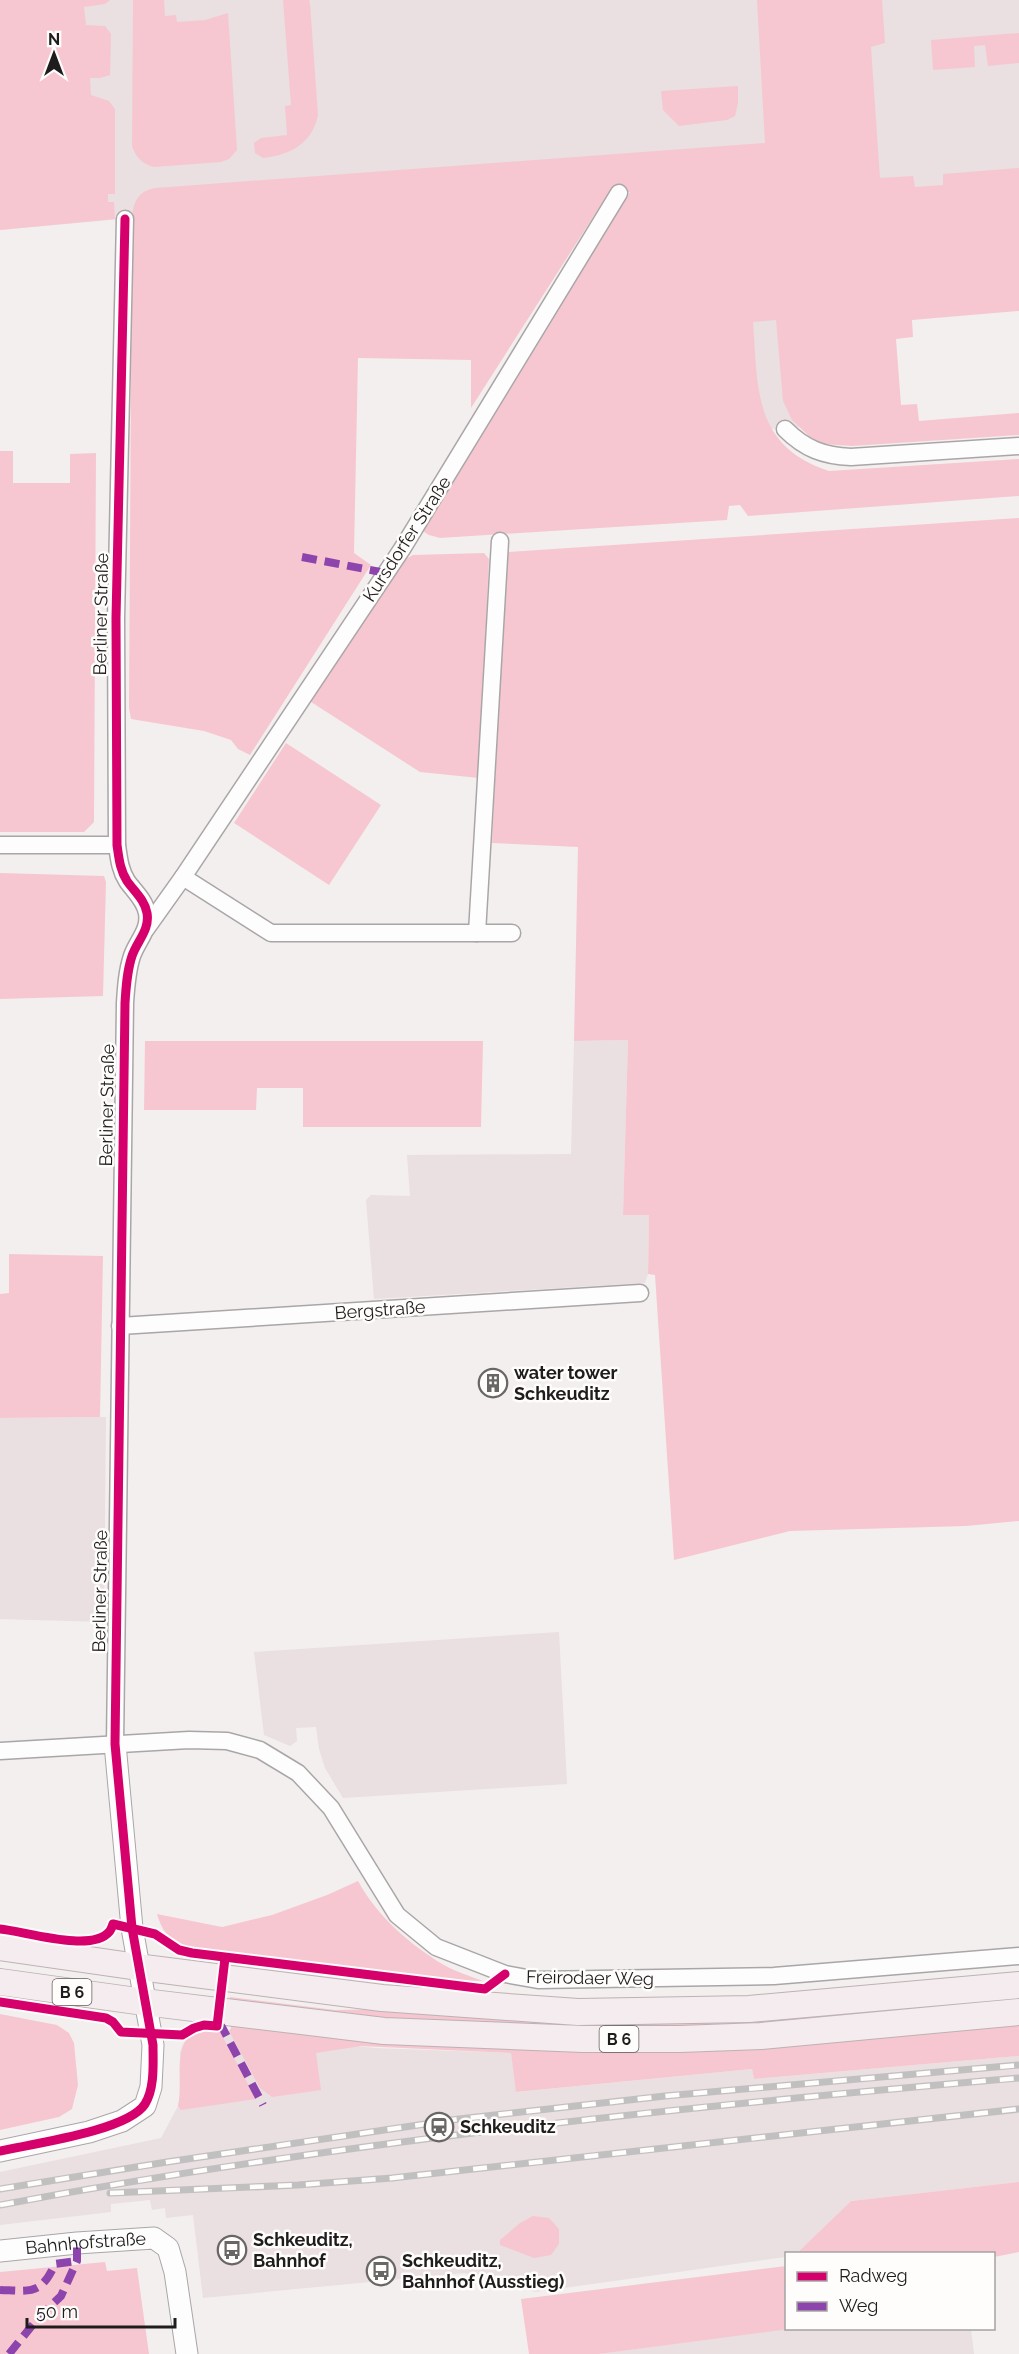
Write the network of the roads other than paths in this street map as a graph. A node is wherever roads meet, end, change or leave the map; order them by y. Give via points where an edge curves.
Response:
1 (619, 193) dead end
2 (125, 219) dead end
3 (785, 429) dead end
4 (1019, 446) edge
5 (500, 541) dead end
6 (0, 845) edge
7 (117, 845) junction
8 (183, 877) junction
9 (146, 930) junction
10 (477, 933) junction
11 (512, 933) dead end
12 (640, 1293) dead end
13 (120, 1326) junction
14 (115, 1744) junction
15 (0, 1751) edge
16 (0, 1947) edge
17 (1019, 1956) edge
18 (138, 1967) junction
19 (0, 1982) edge
20 (1019, 1985) edge
21 (144, 2002) junction
22 (1019, 2012) edge
23 (0, 2151) edge
24 (0, 2251) edge
25 (187, 2354) edge

1 - 8 street, Kursdorfer Straße via 402,549
2 - 7 street, Berliner Straße via 116,618
3 - 4 street via 797,441 829,456
5 - 10 street
6 - 7 street
7 - 9 street, Berliner Straße via 119,866 148,913
8 - 9 street, Kursdorfer Straße
8 - 10 street via 271,933
9 - 13 street, Berliner Straße via 132,954 125,1003
10 - 11 street
12 - 13 street, Bergstraße
13 - 14 street, Berliner Straße
14 - 15 street, Freirodaer Weg
14 - 17 street, Freirodaer Weg via 227,1741 260,1750 298,1773 331,1808 397,1915 436,1947 505,1974 538,1980 774,1977
14 - 18 street, Berliner Straße
16 - 18 main road, B 6
18 - 20 main road, B 6 via 382,1998 578,2012 749,2009
18 - 21 street, Berliner Straße
19 - 21 main road, B 6
21 - 22 main road, B 6 via 384,2031 583,2039 760,2036
21 - 23 street via 153,2045 151,2087 145,2106 122,2121 88,2132
24 - 25 street, Bahnhofstraße via 154,2238 168,2248 175,2272

